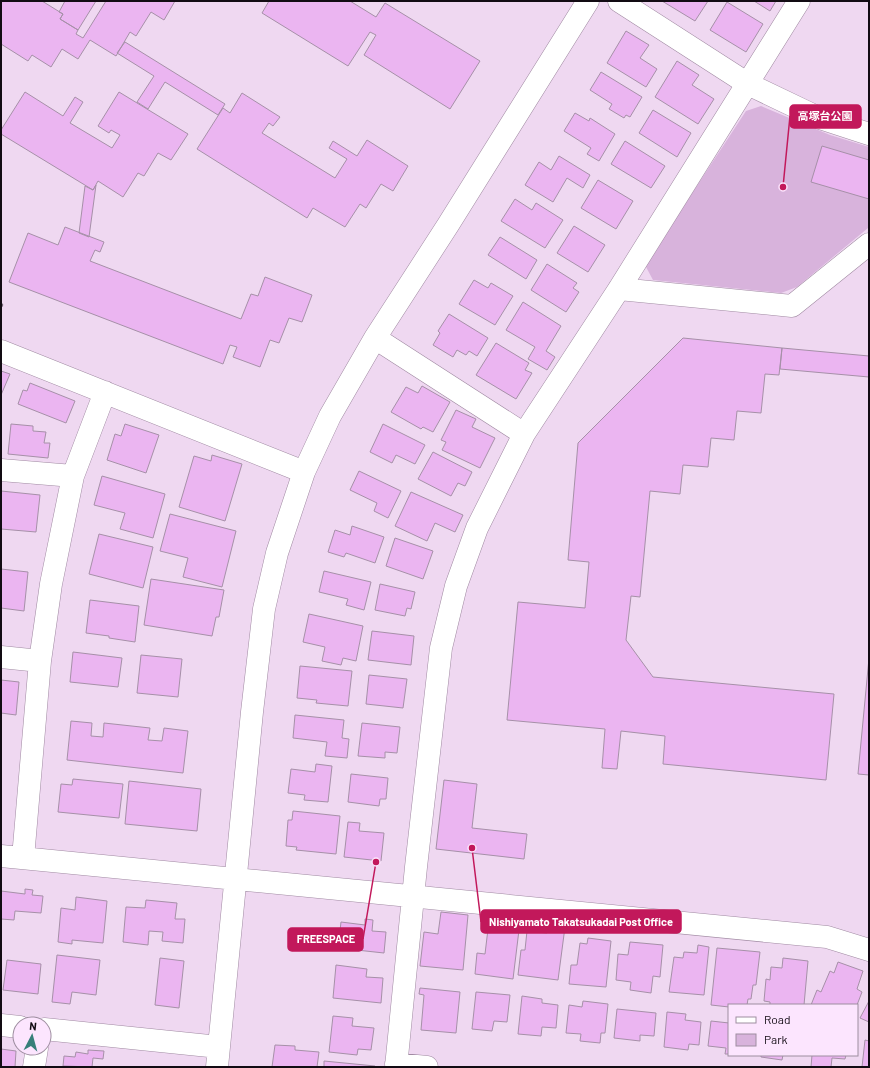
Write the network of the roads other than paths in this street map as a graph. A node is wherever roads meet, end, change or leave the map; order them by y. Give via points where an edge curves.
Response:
1 (588, 1) edge
2 (619, 1) edge
3 (799, 1) edge
4 (748, 84) junction
5 (869, 134) edge
6 (869, 244) edge
7 (618, 289) junction
8 (375, 338) junction
9 (1, 351) edge
10 (105, 392) junction
11 (524, 434) junction
12 (1, 470) edge
13 (304, 472) junction
14 (73, 476) junction
15 (1, 657) edge
16 (40, 661) junction
17 (1, 856) edge
18 (23, 858) junction
19 (235, 879) junction
20 (413, 897) junction
21 (869, 950) edge
22 (1, 1025) edge
23 (12, 1026) edge
24 (52, 1030) edge
25 (35, 1056) edge
26 (218, 1057) edge
27 (396, 1066) edge
28 (34, 1067) edge
29 (427, 1067) edge

1 - 8 street
2 - 4 street
3 - 4 street
4 - 5 street via 817,117
4 - 7 street
6 - 7 street via 792,306
7 - 11 street
8 - 11 street
8 - 13 street via 330,416
9 - 10 street
10 - 13 street
10 - 14 street
11 - 20 street via 477,528 456,586 444,634
12 - 14 street
13 - 19 street via 277,553 264,609
14 - 16 street via 51,584
15 - 16 street
16 - 18 street
17 - 18 street
18 - 19 street
19 - 20 street
19 - 26 street
20 - 21 street via 827,938
20 - 27 street
22 - 23 street
24 - 26 street
25 - 28 street
27 - 29 street

